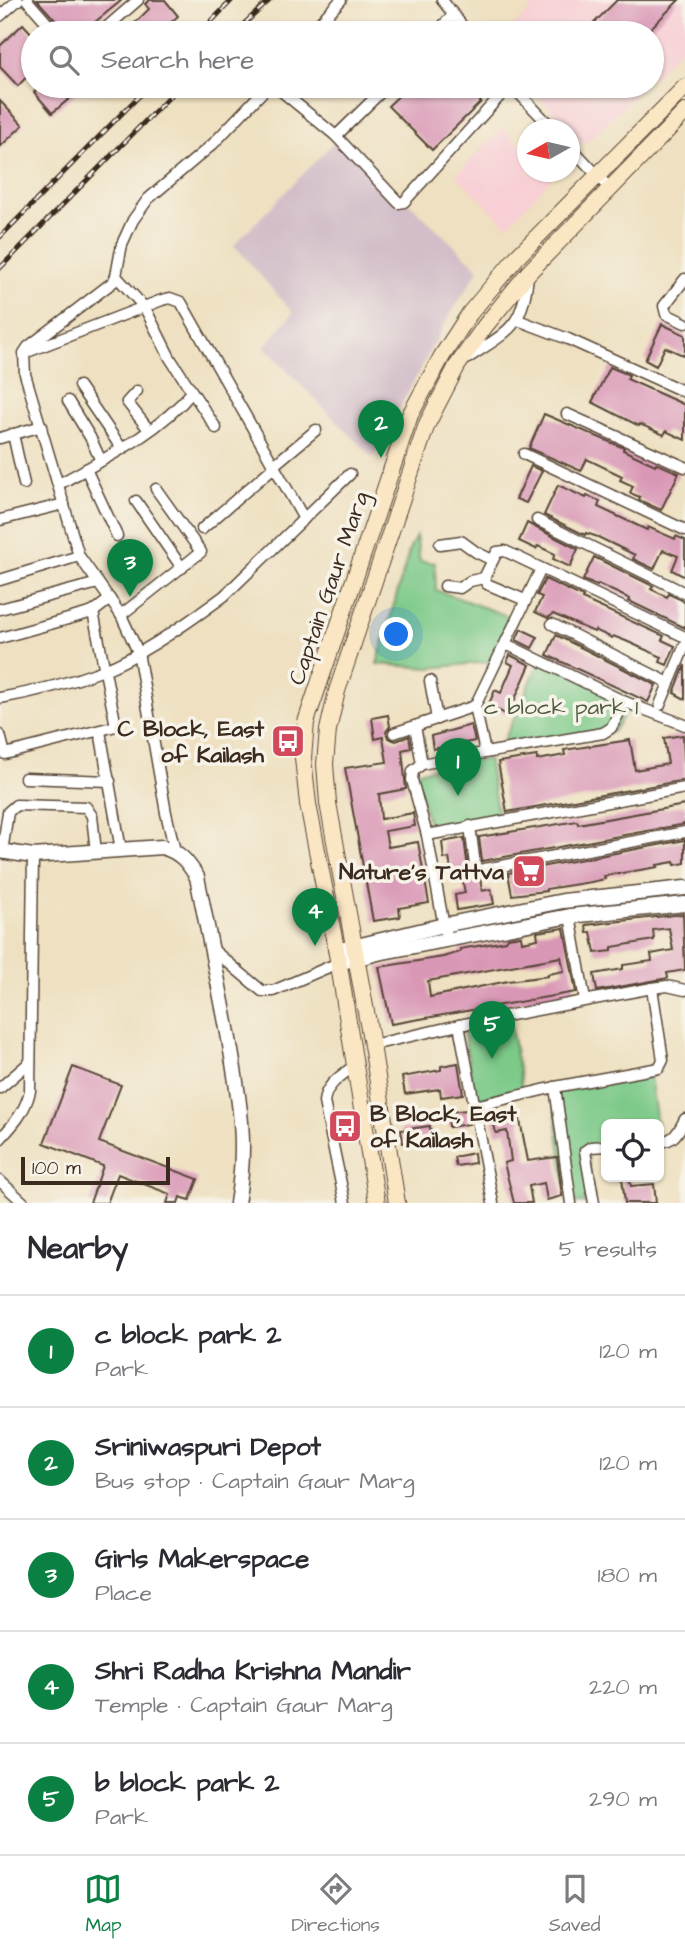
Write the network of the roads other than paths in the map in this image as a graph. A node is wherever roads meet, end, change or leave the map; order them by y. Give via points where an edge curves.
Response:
1 (18, 0) edge
2 (27, 0) edge
3 (138, 0) edge
4 (341, 0) edge
5 (442, 0) edge
6 (453, 15) junction
7 (0, 16) edge
8 (45, 21) edge
9 (114, 21) edge
10 (321, 21) edge
11 (447, 21) edge
12 (458, 21) edge
13 (685, 87) edge
14 (257, 98) edge
15 (290, 98) edge
16 (375, 98) edge
17 (499, 98) edge
18 (522, 98) edge
19 (685, 112) edge
20 (543, 119) edge
21 (336, 136) junction
22 (580, 157) edge
23 (598, 175) junction
24 (610, 189) junction
25 (529, 272) junction
26 (116, 276) junction
27 (685, 279) edge
28 (145, 308) junction
29 (518, 320) junction
30 (685, 323) edge
31 (24, 353) junction
32 (457, 366) junction
33 (79, 386) dead end
34 (137, 391) dead end
35 (192, 392) junction
36 (685, 392) edge
37 (68, 401) dead end
38 (567, 414) dead end
39 (42, 426) junction
40 (216, 428) dead end
41 (316, 429) dead end
42 (149, 430) junction
43 (13, 434) junction
44 (0, 439) edge
45 (122, 449) junction
46 (524, 454) dead end
47 (102, 461) junction
48 (274, 466) junction
49 (685, 467) edge
50 (86, 469) junction
51 (350, 474) dead end
52 (24, 484) dead end
53 (60, 484) junction
54 (156, 489) dead end
55 (136, 501) dead end
56 (64, 504) junction
57 (304, 519) junction
58 (0, 520) edge
59 (537, 520) dead end
60 (202, 529) dead end
61 (685, 530) edge
62 (117, 536) dead end
63 (440, 544) dead end
64 (79, 555) junction
65 (492, 560) junction
66 (182, 568) junction
67 (541, 569) junction
68 (484, 578) junction
69 (0, 579) edge
70 (98, 583) junction
71 (445, 586) dead end
72 (685, 593) edge
73 (110, 599) junction
74 (525, 600) junction
75 (0, 609) edge
76 (93, 612) junction
77 (121, 615) junction
78 (552, 624) dead end
79 (0, 638) edge
80 (685, 638) edge
81 (506, 644) junction
82 (685, 645) edge
83 (138, 652) junction
84 (105, 669) junction
85 (430, 681) dead end
86 (669, 683) junction
87 (0, 698) edge
88 (625, 702) junction
89 (660, 705) dead end
90 (475, 706) junction
91 (437, 719) junction
92 (685, 725) edge
93 (415, 726) junction
94 (100, 731) junction
95 (394, 733) dead end
96 (0, 735) edge
97 (485, 752) junction
98 (422, 764) junction
99 (25, 778) dead end
100 (110, 781) junction
101 (685, 788) edge
102 (470, 826) junction
103 (685, 832) edge
104 (427, 835) junction
105 (121, 850) junction
106 (175, 850) junction
107 (1, 852) edge
108 (96, 852) junction
109 (33, 856) junction
110 (685, 888) edge
111 (685, 904) edge
112 (570, 916) junction
113 (444, 925) junction
114 (446, 941) junction
115 (211, 948) junction
116 (356, 952) junction
117 (337, 957) junction
118 (652, 988) junction
119 (685, 990) edge
120 (585, 1000) junction
121 (459, 1025) junction
122 (372, 1045) junction
123 (30, 1062) junction
124 (354, 1066) junction
125 (555, 1087) junction
126 (0, 1088) edge
127 (475, 1106) junction
128 (685, 1119) edge
129 (0, 1139) edge
130 (664, 1141) edge
131 (601, 1146) edge
132 (0, 1181) edge
133 (24, 1203) edge
134 (237, 1203) edge
135 (345, 1203) edge
136 (377, 1203) edge
137 (397, 1203) edge
138 (493, 1203) edge
139 (571, 1203) edge
140 (594, 1203) edge

1 - 7 street
2 - 8 street
3 - 9 street
4 - 10 street
5 - 6 street
6 - 11 street
6 - 12 street
13 - 23 main road, Captain Gaur Marg
14 - 26 street via 213,144 148,199 122,244
15 - 21 street
16 - 21 street
17 - 21 street via 402,203
18 - 20 street
19 - 24 main road, Captain Gaur Marg
22 - 23 street
23 - 24 street
23 - 117 main road, Captain Gaur Marg via 516,258 470,313 410,415 306,722 307,804
24 - 25 main road, Captain Gaur Marg
25 - 29 street
25 - 32 main road, Captain Gaur Marg
26 - 28 street
26 - 31 street
27 - 30 street via 663,306 666,314
28 - 31 street
28 - 35 street
28 - 48 street via 170,298 181,302
29 - 32 street
29 - 36 street
31 - 39 street via 25,374
32 - 116 main road, Captain Gaur Marg via 427,424 328,730 328,803
33 - 45 street
34 - 42 street via 127,401
35 - 40 street
35 - 42 street
37 - 47 street
38 - 49 street
39 - 43 street
39 - 53 street
41 - 48 street
42 - 45 street
43 - 44 street
43 - 52 street
45 - 47 street
46 - 61 street
47 - 50 street
48 - 57 street
48 - 60 street
50 - 53 street
50 - 62 street
51 - 57 street
53 - 56 street
54 - 66 street via 201,552
55 - 66 street
56 - 58 street
56 - 64 street
57 - 83 street via 224,596
59 - 72 street
63 - 65 street via 461,541
64 - 69 street
64 - 70 street
65 - 67 street via 497,552 505,551
65 - 68 street
66 - 77 street
67 - 74 street
67 - 80 street
68 - 71 street via 460,588
68 - 74 street via 487,584
70 - 73 street
70 - 75 street
73 - 76 street
73 - 77 street
74 - 81 street
76 - 79 street
76 - 84 street
77 - 83 street
78 - 86 street
81 - 88 street
81 - 90 street
82 - 86 street
83 - 84 street
83 - 106 street
84 - 87 street
84 - 94 street via 116,726
85 - 91 street
86 - 89 street
88 - 92 street
88 - 97 street via 611,728 603,733
90 - 91 street
90 - 97 street
91 - 93 street
93 - 95 street
93 - 98 street
94 - 96 street via 5,754
94 - 100 street
97 - 98 street
98 - 104 street via 413,771 412,780
99 - 100 street
100 - 105 street
101 - 102 street
102 - 103 street via 479,870
102 - 104 street
104 - 113 street
105 - 106 street
105 - 108 street
106 - 115 street via 197,877
107 - 108 street via 8,812 16,805 86,807 92,816
107 - 109 street
108 - 109 street
109 - 123 street
110 - 113 street via 563,901
111 - 112 street
112 - 114 street
112 - 120 street
113 - 114 street
113 - 116 street
114 - 116 street
115 - 117 street via 262,991 273,991
115 - 134 street via 244,1137
116 - 117 street
116 - 122 main road, Captain Gaur Marg
117 - 124 main road, Captain Gaur Marg
118 - 119 street
118 - 120 street
118 - 125 street via 662,1065 656,1070
120 - 121 street
121 - 122 street
121 - 127 street
122 - 137 main road, Captain Gaur Marg
123 - 126 street
123 - 129 street via 27,1107
124 - 135 street via 329,1086 324,1102
124 - 136 main road, Captain Gaur Marg
125 - 127 street
125 - 139 street
127 - 138 street
128 - 130 street via 676,1136
131 - 140 street via 585,1151
132 - 133 street

